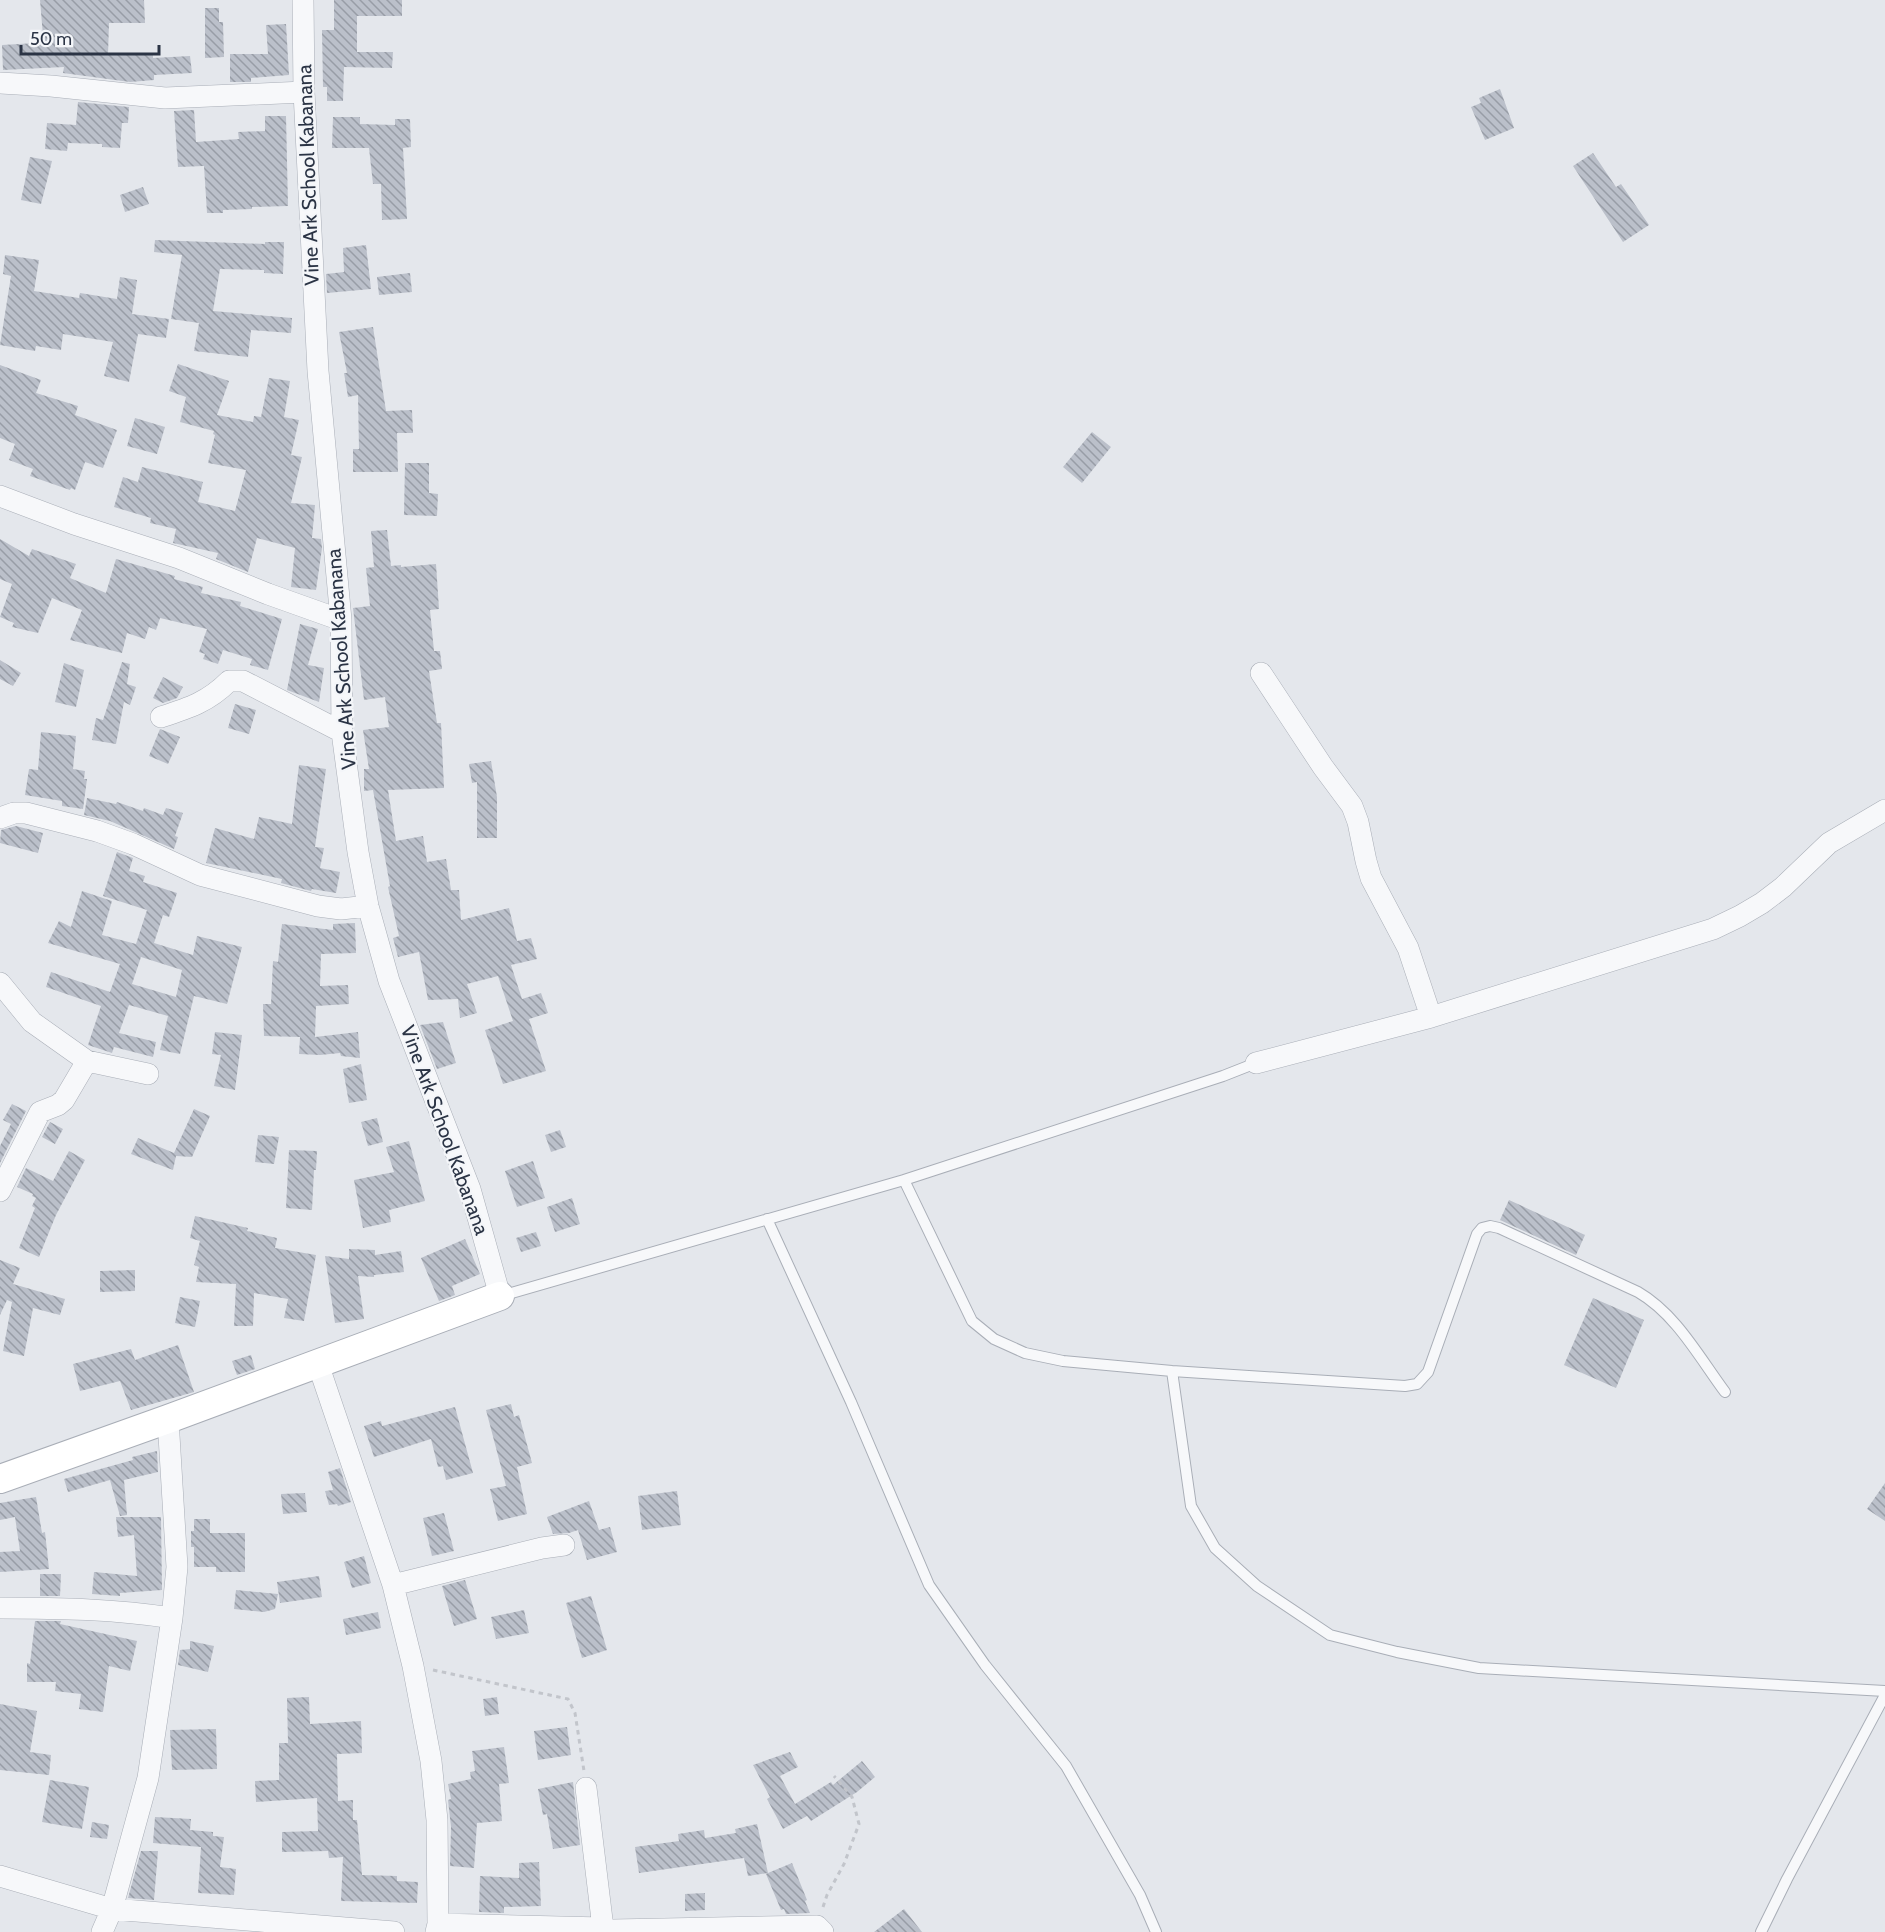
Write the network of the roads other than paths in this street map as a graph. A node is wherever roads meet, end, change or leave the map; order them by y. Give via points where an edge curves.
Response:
1 (303, 0) edge
2 (0, 83) edge
3 (304, 92) junction
4 (0, 496) edge
5 (341, 620) junction
6 (1261, 673) dead end
7 (161, 717) dead end
8 (342, 732) junction
9 (1885, 810) edge
10 (0, 818) edge
11 (368, 906) junction
12 (0, 983) edge
13 (1431, 1017) junction
14 (87, 1061) junction
15 (1256, 1063) joint
16 (148, 1074) dead end
17 (904, 1180) junction
18 (0, 1191) edge
19 (767, 1219) junction
20 (500, 1296) junction
21 (318, 1364) junction
22 (1172, 1371) junction
23 (1725, 1392) dead end
24 (168, 1419) junction
25 (0, 1479) edge
26 (564, 1545) dead end
27 (393, 1585) junction
28 (0, 1608) edge
29 (172, 1618) junction
30 (1885, 1693) edge
31 (586, 1788) road end
32 (0, 1876) edge
33 (112, 1909) junction
34 (437, 1928) edge
35 (820, 1929) edge
36 (609, 1930) edge
37 (102, 1932) edge
38 (394, 1932) edge
39 (1156, 1932) edge
40 (1761, 1932) edge

1 - 3 street, Vine Ark School Kabanana
2 - 3 street via 165,98
3 - 5 street, Vine Ark School Kabanana via 318,371
4 - 5 street
5 - 8 street, Vine Ark School Kabanana
6 - 13 street via 1352,806 1371,878 1408,948
7 - 8 street via 198,705 229,681 243,681
8 - 11 street, Vine Ark School Kabanana
9 - 13 street via 1829,843 1783,887 1740,916 1713,928
10 - 11 street via 27,813 96,831 200,875 318,906
11 - 20 street, Vine Ark School Kabanana via 389,981 471,1189
12 - 14 street via 32,1022
13 - 15 street
14 - 16 street
14 - 18 street via 64,1100 40,1112
15 - 17 lane
17 - 19 lane
17 - 22 lane via 972,1321 994,1340 1025,1353 1063,1361
19 - 20 lane
19 - 39 lane via 929,1586 985,1665 1066,1766 1140,1895
20 - 21 street
21 - 24 street
21 - 27 street
22 - 23 lane via 1417,1384 1428,1372 1477,1234 1490,1226 1655,1302 1668,1313
22 - 30 lane via 1191,1506 1215,1548 1257,1586 1330,1635 1479,1668
24 - 25 street
24 - 29 street via 177,1567
26 - 27 street
27 - 34 street via 431,1761
28 - 29 street via 90,1608
29 - 33 street via 148,1778
30 - 40 lane
31 - 36 street
32 - 33 street
33 - 37 street
33 - 38 street
34 - 36 street
35 - 36 street

